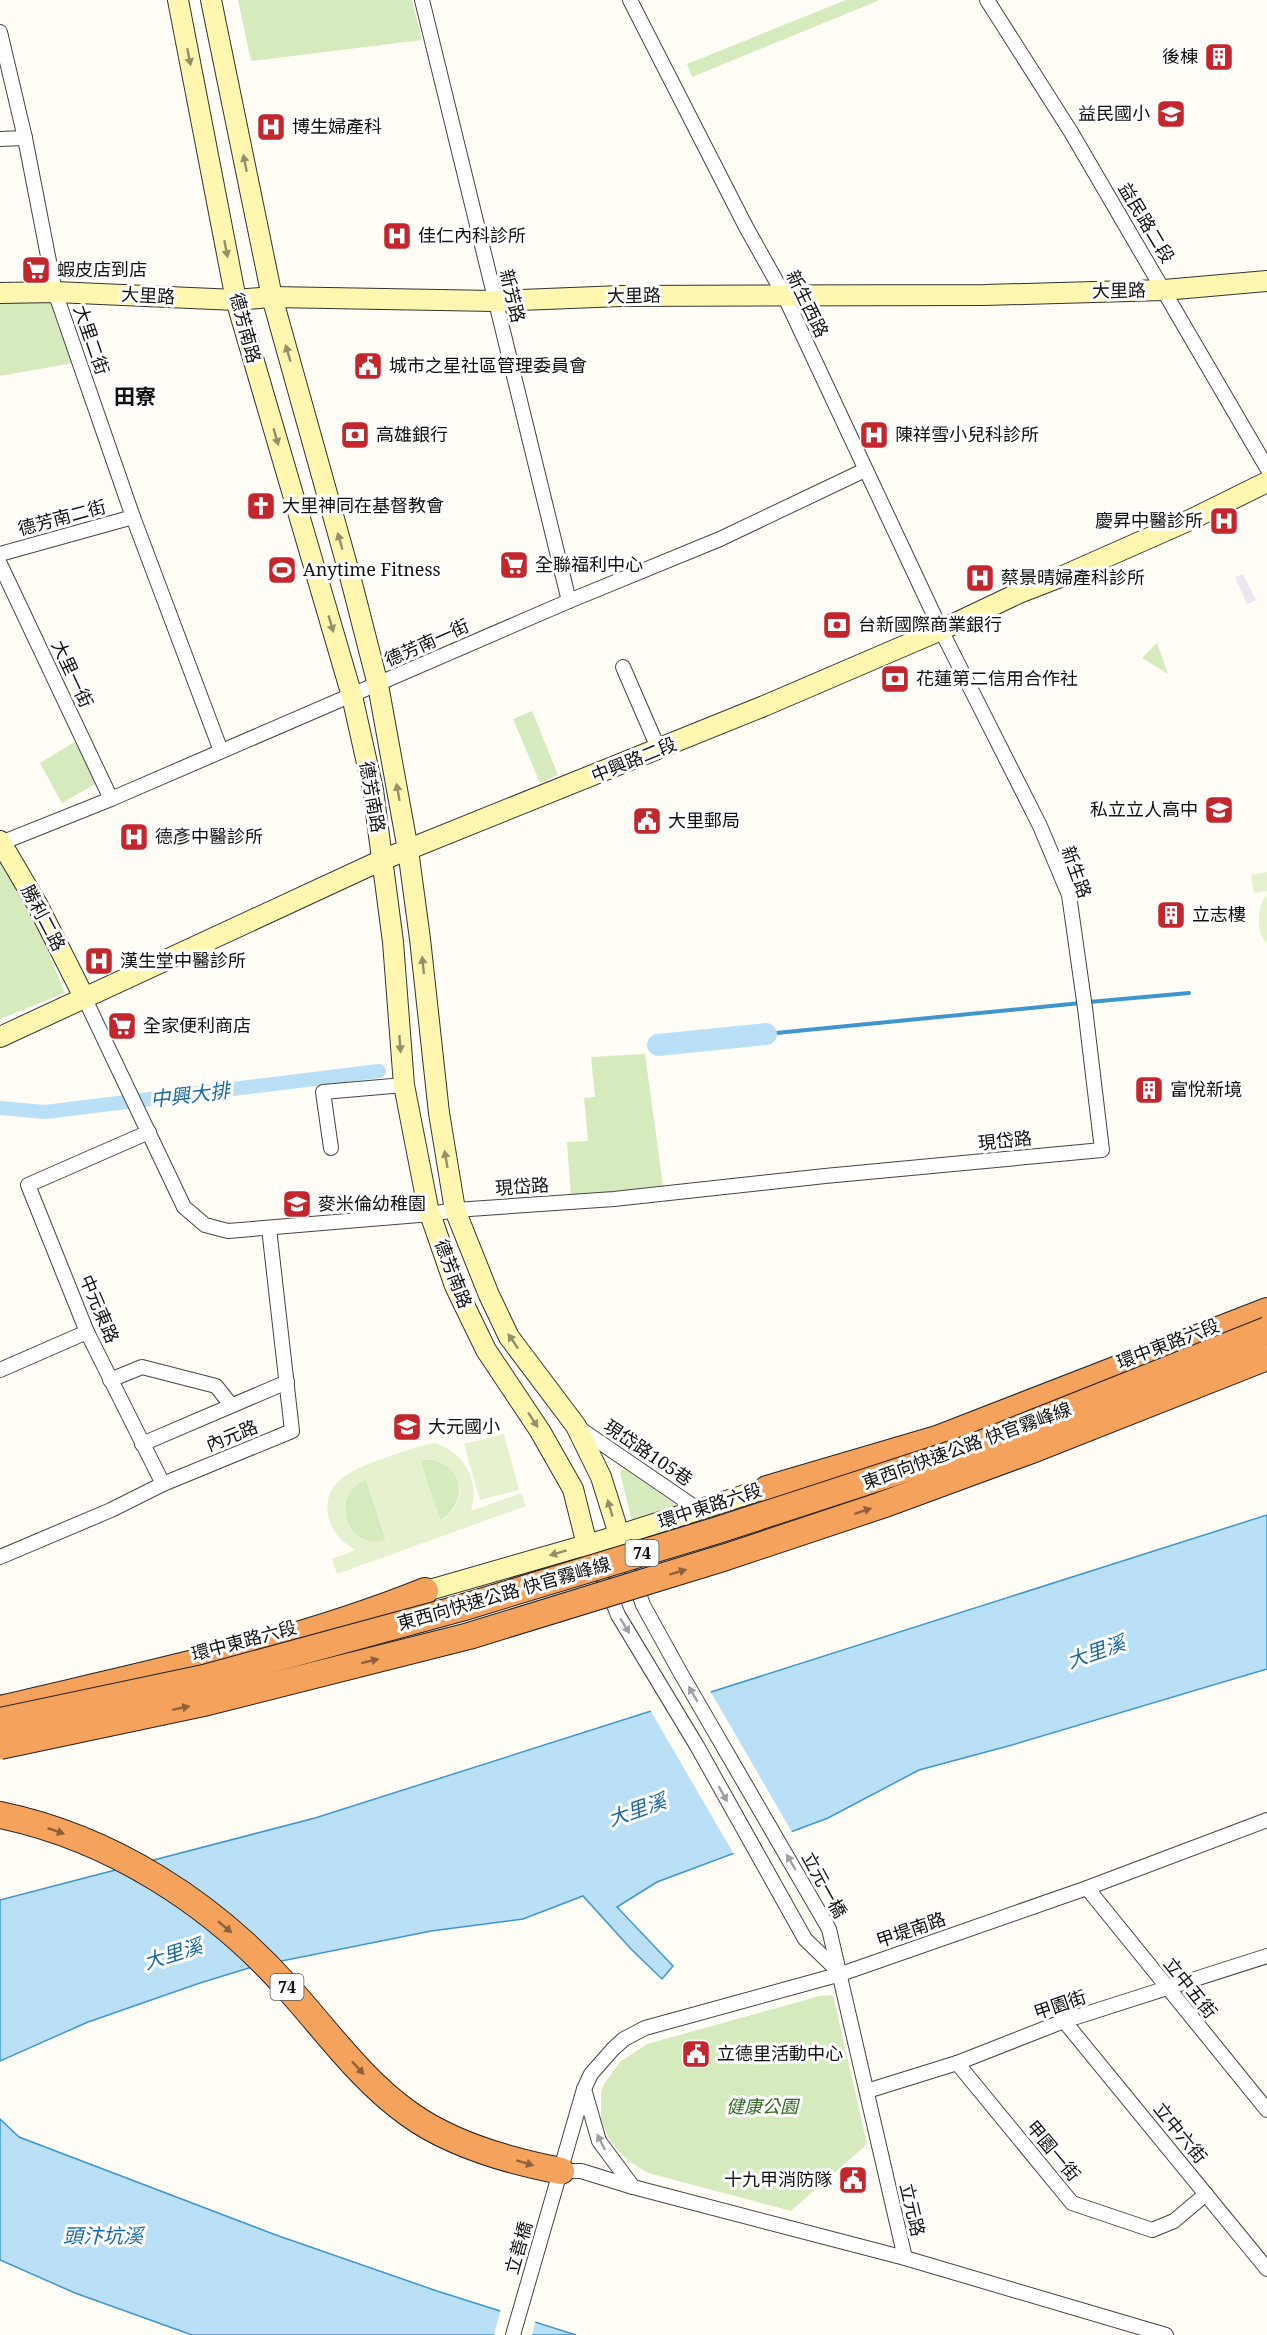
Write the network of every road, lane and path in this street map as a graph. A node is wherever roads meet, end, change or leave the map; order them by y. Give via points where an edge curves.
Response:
1 (178, 0) edge
2 (211, 0) edge
3 (422, 0) edge
4 (630, 0) edge
5 (987, 0) edge
6 (0, 32) edge
7 (25, 138) junction
8 (0, 139) edge
9 (1267, 281) edge
10 (1164, 290) junction
11 (55, 292) junction
12 (0, 293) edge
13 (784, 295) junction
14 (272, 297) junction
15 (236, 300) junction
16 (495, 301) junction
17 (1267, 468) edge
18 (865, 470) junction
19 (1267, 482) edge
20 (133, 517) junction
21 (0, 554) edge
22 (0, 564) edge
23 (569, 601) junction
24 (941, 630) junction
25 (623, 667) dead end
26 (378, 685) junction
27 (352, 696) junction
28 (659, 750) junction
29 (221, 751) junction
30 (111, 799) junction
31 (1, 842) edge
32 (408, 850) junction
33 (382, 860) junction
34 (84, 997) junction
35 (0, 1037) edge
36 (404, 1085) junction
37 (149, 1132) junction
38 (331, 1148) dead end
39 (1102, 1150) joint
40 (455, 1210) junction
41 (430, 1214) junction
42 (269, 1228) junction
43 (1267, 1305) edge
44 (1267, 1311) edge
45 (1267, 1330) edge
46 (87, 1332) junction
47 (1267, 1341) edge
48 (1267, 1357) edge
49 (0, 1370) edge
50 (110, 1380) junction
51 (287, 1382) junction
52 (231, 1405) junction
53 (576, 1426) junction
54 (142, 1444) junction
55 (163, 1484) junction
56 (767, 1489) junction
57 (699, 1509) junction
58 (618, 1535) junction
59 (587, 1545) junction
60 (1, 1554) edge
61 (628, 1563) junction
62 (601, 1572) junction
63 (425, 1592) junction
64 (0, 1697) edge
65 (0, 1709) edge
66 (0, 1721) edge
67 (0, 1730) edge
68 (0, 1746) edge
69 (0, 1815) edge
70 (1267, 1820) edge
71 (1087, 1888) junction
72 (829, 1954) junction
73 (1267, 1956) edge
74 (841, 1974) junction
75 (1167, 1989) junction
76 (1064, 2021) junction
77 (957, 2063) junction
78 (584, 2089) junction
79 (867, 2091) junction
80 (1267, 2110) edge
81 (561, 2172) junction
82 (633, 2187) junction
83 (1206, 2194) junction
84 (905, 2258) junction
85 (1267, 2269) edge
86 (513, 2335) edge
87 (1166, 2335) edge

1 -> 15 street, 德芳南路
14 -> 2 street, 德芳南路
3 - 16 street, 新芳路
4 - 13 street, 新生西路
5 - 10 street, 益民路二段
6 - 7 street, 大里二街
7 - 8 street
7 - 11 street, 大里二街
9 - 10 street, 大里路
10 - 13 street, 大里路
10 - 17 street, 益民路二段
11 - 12 street, 大里路
11 - 15 street, 大里路
11 - 20 street, 大里二街
13 - 16 street, 大里路
13 - 18 street, 新生西路
14 - 15 street, 大里路
14 - 16 street, 大里路
26 -> 14 street, 德芳南路
15 -> 27 street, 德芳南路
16 - 23 street, 新芳路
18 - 23 street, 德芳南一街 via 720,539
18 - 24 street, 新生西路
19 - 24 street, 中興路二段
20 - 21 street, 德芳南二街
20 - 29 street, 大里二街
22 - 30 street, 大里一街
23 - 26 street, 德芳南一街
24 - 28 street, 中興路二段
24 - 39 street, 新生路 via 1040,826 1069,896
25 - 28 street
26 - 27 street, 德芳南一街
32 -> 26 street, 德芳南路
27 - 29 street, 德芳南一街
27 - 33 street, 德芳南路 via 373,790
28 - 32 street, 中興路二段
29 - 30 street, 德芳南一街
30 - 31 street, 德芳南一街
31 - 34 street, 勝利二路
32 - 33 street, 中興路二段
40 -> 32 street, 德芳南路 via 439,1113
33 - 34 street, 中興路二段
33 -> 36 street, 德芳南路
34 - 35 street, 中興路二段
34 - 37 street, 現岱路
36 - 38 street via 323,1092
36 - 41 street, 德芳南路
37 - 42 street, 現岱路 via 184,1207 192,1216 205,1225 228,1231
37 - 46 street, 中元東路 via 28,1185
39 - 40 street, 現岱路 via 614,1199
40 - 41 street, 現岱路
53 -> 40 street, 德芳南路 via 509,1337
41 - 42 street, 現岱路
41 -> 59 street, 德芳南路 via 455,1286 486,1350 573,1489
42 - 51 street, 內元路
43 - 56 street, 環中東路六段 via 932,1434
44 - 56 highway via 938,1439
45 - 66 highway, 東西向快速公路 快官霧峰線 / 74, bridge via 973,1447 707,1533 461,1608 204,1678
46 - 49 street
46 - 50 street, 中元東路
47 - 61 street, 環中東路六段 via 936,1471
68 -> 48 highway, 東西向快速公路 快官霧峰線 / 74, bridge via 208,1702 469,1636 704,1564 926,1489
50 - 52 street via 142,1366 216,1386
50 - 54 street, 中元東路
51 - 52 street
51 - 55 street, 內元路 via 292,1431
52 - 54 street
53 - 57 street, 現岱路105巷
58 -> 53 street, 德芳南路 via 601,1478
54 - 55 street, 中元東路
55 - 60 street, 內元路 via 111,1510
56 - 57 street, 環中東路六段
57 - 58 street, 環中東路六段
58 - 59 street, 環中東路六段
58 - 61 street, 德芳南路
59 - 62 street, 德芳南路
59 -> 63 street, 環中東路六段
61 - 62 street, 環中東路六段
72 -> 61 street, 立元一橋 via 829,1929 686,1682 649,1614
62 - 67 street, 環中東路六段 via 207,1684
62 -> 72 street, 立元一橋 via 618,1615 805,1939
63 - 64 street, 環中東路六段 via 199,1653
63 - 65 highway via 373,1612 201,1662
69 -> 81 highway, 74 via 97,1847 152,1875 223,1924 273,1971 371,2082 411,2116 459,2141
70 - 71 street, 甲堤南路
71 - 74 street, 甲堤南路
71 - 75 street, 立中五街
72 - 74 street, 立元一橋
73 - 75 street, 甲園街
74 - 78 street, 甲堤南路 via 640,2030 607,2055
74 - 79 street, 立元路
75 - 76 street, 甲園街
75 - 80 street, 立中五街
76 - 77 street, 甲園街
76 - 83 street, 立中六街
77 - 79 street, 甲園街
77 - 83 street, 甲園一街 via 1072,2203 1152,2230 1174,2221
78 - 81 street, 甲堤南路
82 -> 78 street via 599,2142
79 - 84 street, 立元路
81 - 82 street via 581,2171
81 - 86 street, 立善橋
82 - 84 street
83 - 85 street, 立中六街
84 - 87 street, 立元路

